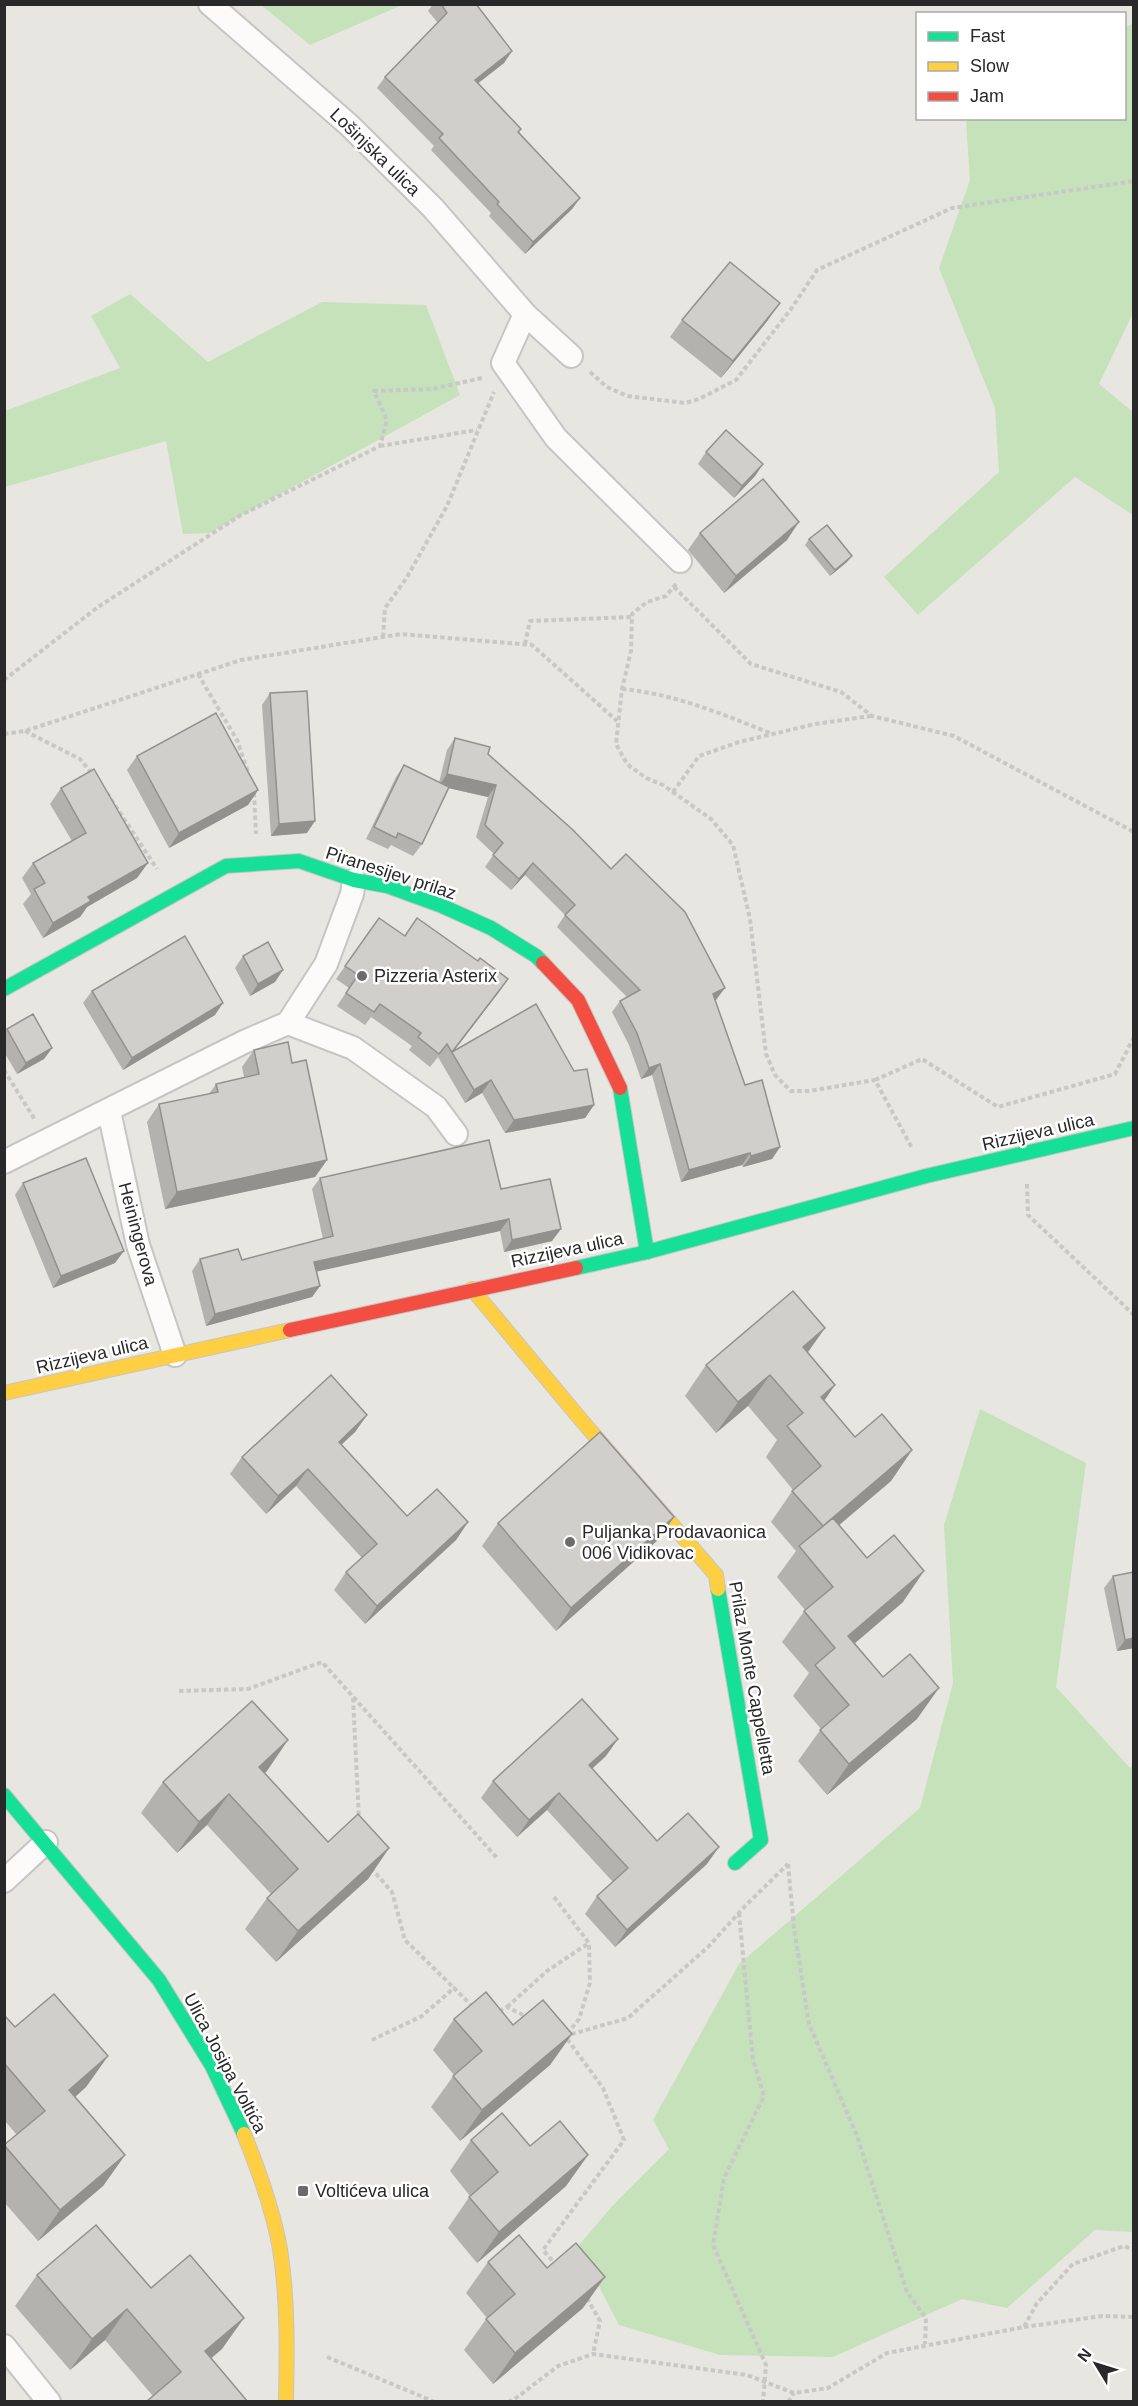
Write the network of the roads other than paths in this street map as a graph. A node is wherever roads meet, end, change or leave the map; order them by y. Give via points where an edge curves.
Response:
1 (210, 4) edge
2 (525, 315) junction
3 (571, 356) road end
4 (680, 561) road end
5 (354, 880) junction
6 (4, 989) edge
7 (288, 1023) junction
8 (110, 1111) junction
9 (1134, 1128) edge
10 (456, 1134) dead end
11 (4, 1162) edge
12 (646, 1252) junction
13 (472, 1289) junction
14 (175, 1355) junction
15 (4, 1393) edge
16 (4, 1795) edge
17 (46, 1842) junction
18 (735, 1863) dead end
19 (4, 1881) edge
20 (4, 2346) edge
21 (49, 2402) edge
22 (286, 2402) edge

1 - 2 street, Lošinjska ulica via 349,124 433,208
2 - 3 street, Lošinjska ulica
2 - 4 street via 503,363 506,372 556,438
5 - 6 street, Piranesijev prilaz via 299,861 226,866
5 - 7 street via 326,964
5 - 12 street, Piranesijev prilaz via 387,886 491,928 536,956 578,1000 622,1093
7 - 8 street
7 - 10 street via 353,1048 436,1107
8 - 11 street
8 - 14 street, Heiningerova via 138,1245
9 - 12 street, Rizzijeva ulica via 926,1176
12 - 13 street, Rizzijeva ulica
13 - 14 street, Rizzijeva ulica
13 - 18 street, Prilaz Monte Cappelletta via 716,1575 761,1840
14 - 15 street, Rizzijeva ulica
16 - 17 street, Ulica Josipa Voltića
17 - 19 street
17 - 22 street, Ulica Josipa Voltića via 159,1979 192,2032 253,2155 275,2224 283,2271 288,2328
20 - 21 street

